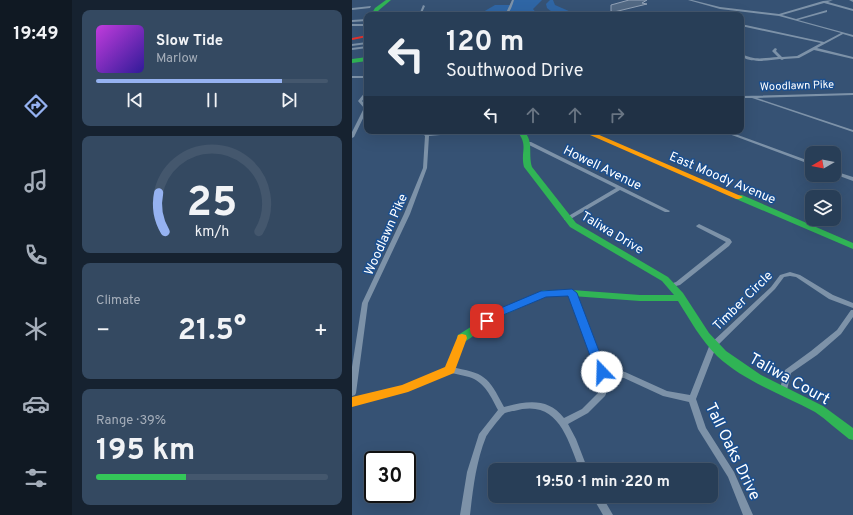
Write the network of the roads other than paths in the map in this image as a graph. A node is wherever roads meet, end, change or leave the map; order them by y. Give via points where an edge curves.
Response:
1 (513, 0) edge
2 (689, 0) edge
3 (832, 0) edge
4 (850, 0) edge
5 (823, 1) edge
6 (853, 1) edge
7 (383, 6) edge
8 (424, 6) dead end
9 (352, 9) edge
10 (853, 10) edge
11 (372, 11) edge
12 (742, 11) joint
13 (826, 11) dead end
14 (421, 12) edge
15 (507, 12) edge
16 (779, 15) junction
17 (364, 20) edge
18 (795, 20) junction
19 (352, 21) edge
20 (352, 25) edge
21 (364, 25) edge
22 (744, 26) edge
23 (842, 34) junction
24 (852, 35) edge
25 (364, 37) edge
26 (352, 39) edge
27 (364, 43) edge
28 (824, 43) junction
29 (352, 45) edge
30 (364, 48) edge
31 (352, 49) edge
32 (775, 49) dead end
33 (815, 49) junction
34 (744, 57) edge
35 (853, 58) edge
36 (782, 59) junction
37 (352, 77) edge
38 (364, 77) edge
39 (853, 94) edge
40 (364, 96) edge
41 (744, 97) edge
42 (749, 97) junction
43 (364, 106) edge
44 (364, 113) edge
45 (853, 131) edge
46 (427, 134) edge
47 (524, 134) edge
48 (591, 134) edge
49 (731, 134) edge
50 (352, 137) edge
51 (530, 143) junction
52 (805, 161) edge
53 (841, 175) edge
54 (853, 179) edge
55 (620, 188) junction
56 (667, 211) dead end
57 (567, 219) junction
58 (698, 226) dead end
59 (853, 246) edge
60 (672, 285) junction
61 (572, 293) junction
62 (680, 298) junction
63 (853, 306) edge
64 (853, 312) edge
65 (360, 332) junction
66 (352, 333) edge
67 (713, 346) junction
68 (450, 370) junction
69 (602, 372) junction
70 (782, 392) junction
71 (352, 393) edge
72 (692, 399) junction
73 (352, 402) edge
74 (502, 411) junction
75 (564, 422) junction
76 (853, 435) edge
77 (581, 463) edge
78 (601, 503) edge
79 (465, 515) edge
80 (608, 515) edge
81 (748, 515) edge

1 - 15 street
2 - 12 street
3 - 5 street
4 - 6 street
5 - 10 street
5 - 16 street
7 - 11 main road
8 - 14 street
9 - 11 street
12 - 16 street
13 - 18 street
16 - 18 street
17 - 19 street
18 - 23 street
20 - 21 street
22 - 28 street
23 - 24 street
23 - 28 street
25 - 26 main road
27 - 29 street
28 - 33 street
30 - 31 street
32 - 36 street
33 - 35 street
33 - 36 street via 798,57
34 - 36 street via 755,60
37 - 38 street
39 - 42 street, Woodlawn Pike
40 - 43 street via 360,101
41 - 42 street, Woodlawn Pike
42 - 45 street
44 - 50 street
46 - 65 street, Woodlawn Pike via 425,168 407,214 365,303
47 - 51 main road
48 - 59 main road, East Moody Avenue
49 - 52 street
51 - 55 street, Howell Avenue
51 - 57 main road, Taliwa Drive via 525,159 528,167
53 - 54 street
55 - 56 street, Howell Avenue
55 - 57 street
57 - 60 main road, Taliwa Drive via 657,273
58 - 60 street via 729,242 678,284
60 - 62 main road, Taliwa Drive
61 - 62 main road
61 - 68 main road via 544,294 500,313 462,338
61 - 69 street
62 - 67 main road, Taliwa Drive
63 - 67 street, Timber Circle via 831,297 798,276 782,276 773,288
64 - 70 street via 839,332 788,372
65 - 66 street
65 - 71 street, Woodlawn Pike
67 - 70 main road, Taliwa Court via 744,371
67 - 72 street
68 - 73 main road via 404,389
68 - 74 street via 472,374 487,382
69 - 72 street, Tall Oaks Drive via 625,375 666,394
69 - 75 street via 602,394 585,411
70 - 76 main road, Taliwa Court via 821,410
72 - 81 street, Tall Oaks Drive via 702,428 731,474
74 - 75 street via 516,405 536,404 552,409
74 - 79 street via 483,434 471,472
75 - 77 street
78 - 80 street

